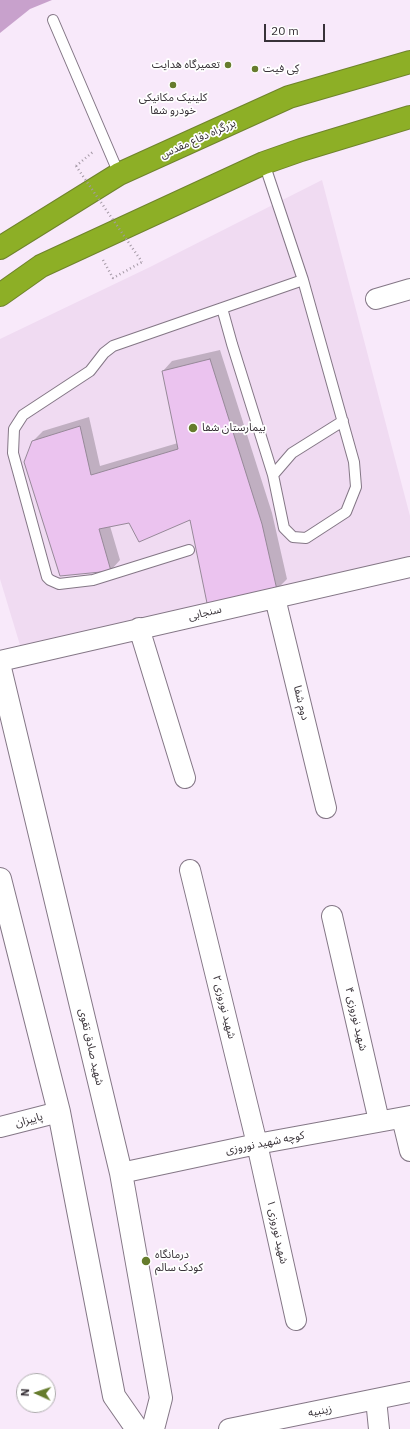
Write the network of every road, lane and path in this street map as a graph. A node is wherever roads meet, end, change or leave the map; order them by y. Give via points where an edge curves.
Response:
1 (52, 20) dead end
2 (410, 62) edge
3 (410, 117) edge
4 (97, 148) dead end
5 (264, 162) junction
6 (119, 174) junction
7 (0, 248) edge
8 (113, 278) dead end
9 (302, 280) junction
10 (410, 289) edge
11 (0, 295) edge
12 (376, 299) dead end
13 (222, 308) junction
14 (343, 422) junction
15 (273, 475) junction
16 (189, 550) dead end
17 (410, 567) edge
18 (275, 598) junction
19 (139, 628) junction
20 (0, 661) edge
21 (0, 668) edge
22 (185, 778) dead end
23 (326, 808) dead end
24 (190, 870) dead end
25 (1, 885) edge
26 (332, 916) dead end
27 (59, 1112) junction
28 (406, 1117) edge
29 (379, 1121) junction
30 (0, 1127) edge
31 (257, 1144) junction
32 (410, 1151) edge
33 (121, 1173) junction
34 (296, 1320) dead end
35 (410, 1392) edge
36 (376, 1399) junction
37 (137, 1429) edge
38 (153, 1429) edge
39 (229, 1429) edge
40 (379, 1429) edge

1 - 6 lane
2 - 6 highway, بزرگراه دفاع مقدس via 289,97
3 - 5 highway
4 - 8 path, bridge via 76,166 142,262
5 - 9 lane
5 - 11 highway via 41,266
6 - 7 highway, بزرگراه دفاع مقدس
9 - 13 lane
9 - 14 lane
10 - 12 street
13 - 15 lane
13 - 16 lane via 113,346 90,371 23,415 14,429 13,453 47,577 50,580 59,584 93,580
14 - 15 lane via 292,453
14 - 15 lane via 354,462 356,487 346,512 306,538 293,537 284,528
17 - 18 street, سنجابی
18 - 19 street, سنجابی
18 - 23 street, دوم شفا
19 - 20 street, سنجابی
19 - 22 street
21 - 33 main road, شهید صادق تقوی
24 - 31 street, شهید نوروزی ۲
25 - 27 main road
26 - 29 street, شهید نوروزی ۴
27 - 30 street, پاییزان
27 - 37 main road via 114,1396
28 - 29 street, کوچه شهید نوروزی
28 - 32 street
29 - 31 street, کوچه شهید نوروزی
31 - 33 street, کوچه شهید نوروزی
31 - 34 street, شهید نوروزی ۱
33 - 38 main road, شهید صادق تقوی via 161,1398
35 - 36 street, زینبیه
36 - 39 street, زینبیه
36 - 40 street

